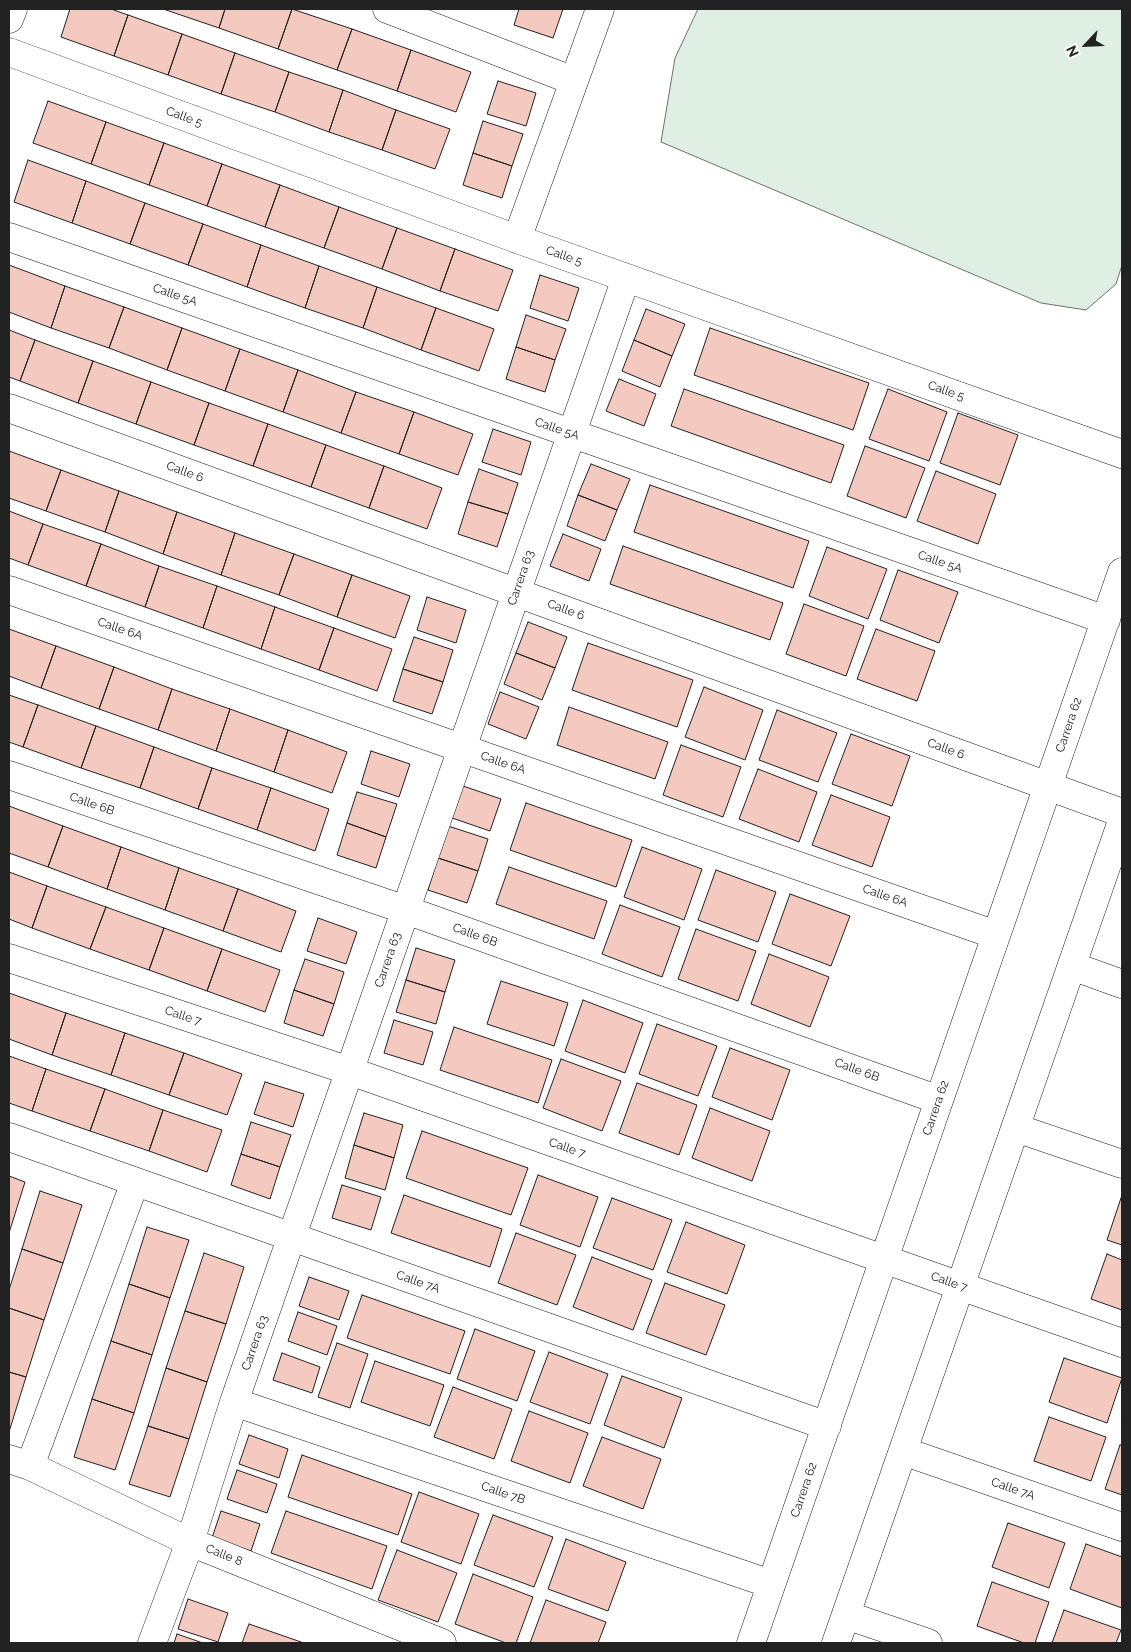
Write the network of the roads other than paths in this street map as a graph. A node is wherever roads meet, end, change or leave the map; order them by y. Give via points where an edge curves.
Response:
1 (12, 9) edge
2 (387, 9) edge
3 (600, 9) edge
4 (9, 19) edge
5 (9, 52) edge
6 (574, 81) junction
7 (9, 237) edge
8 (517, 240) junction
9 (626, 278) junction
10 (9, 408) edge
11 (571, 434) junction
12 (1122, 454) edge
13 (1122, 572) edge
14 (9, 590) edge
15 (516, 592) junction
16 (1106, 620) junction
17 (462, 748) junction
18 (9, 776) edge
19 (1048, 786) junction
20 (1122, 813) edge
21 (1122, 821) edge
22 (406, 910) junction
23 (996, 935) junction
24 (9, 958) edge
25 (1072, 966) junction
26 (1122, 984) edge
27 (350, 1072) junction
28 (939, 1100) junction
29 (1016, 1128) junction
30 (9, 1137) edge
31 (1122, 1164) edge
32 (135, 1182) junction
33 (292, 1237) junction
34 (884, 1259) junction
35 (960, 1286) junction
36 (1122, 1343) edge
37 (234, 1402) junction
38 (827, 1426) junction
39 (903, 1451) junction
40 (19, 1462) edge
41 (1122, 1527) edge
42 (190, 1542) junction
43 (771, 1584) junction
44 (846, 1615) junction
45 (152, 1643) edge
46 (442, 1643) edge
47 (751, 1643) edge
48 (836, 1643) edge
49 (928, 1643) edge

1 - 4 street
2 - 6 street
3 - 6 street
5 - 8 street, Calle 5
6 - 8 street
7 - 11 street, Calle 5A
8 - 9 street, Calle 5
9 - 11 street, Carrera 63
9 - 12 street, Calle 5
10 - 15 street, Calle 6
11 - 15 street, Carrera 63
11 - 16 street, Calle 5A
13 - 16 street, Carrera 62
14 - 17 street, Calle 6A
15 - 17 street, Carrera 63
15 - 19 street, Calle 6
16 - 19 street, Carrera 62
17 - 22 street, Carrera 63
17 - 23 street, Calle 6A
18 - 22 street, Calle 6B
19 - 20 street, Calle 6
19 - 23 street, Carrera 62
21 - 25 street
22 - 27 street, Carrera 63
22 - 28 street, Calle 6B
23 - 28 street, Carrera 62
24 - 27 street, Calle 7
25 - 26 street
25 - 29 street
27 - 33 street, Carrera 63
27 - 34 street, Calle 7
28 - 34 street, Carrera 62
29 - 31 street
29 - 35 street
30 - 32 street, Calle 7A
32 - 33 street, Calle 7A
32 - 40 street
33 - 37 street, Carrera 63
33 - 38 street, Calle 7A
34 - 35 street, Calle 7
34 - 38 street, Carrera 62
35 - 36 street, Calle 7
35 - 39 street
37 - 42 street, Carrera 63
37 - 43 street, Calle 7B
38 - 43 street, Carrera 62
39 - 41 street, Calle 7A
39 - 44 street
40 - 42 street, Calle 8
42 - 45 street, Carrera 63
42 - 46 street, Calle 8
43 - 47 street, Carrera 62
44 - 48 street
44 - 49 street

